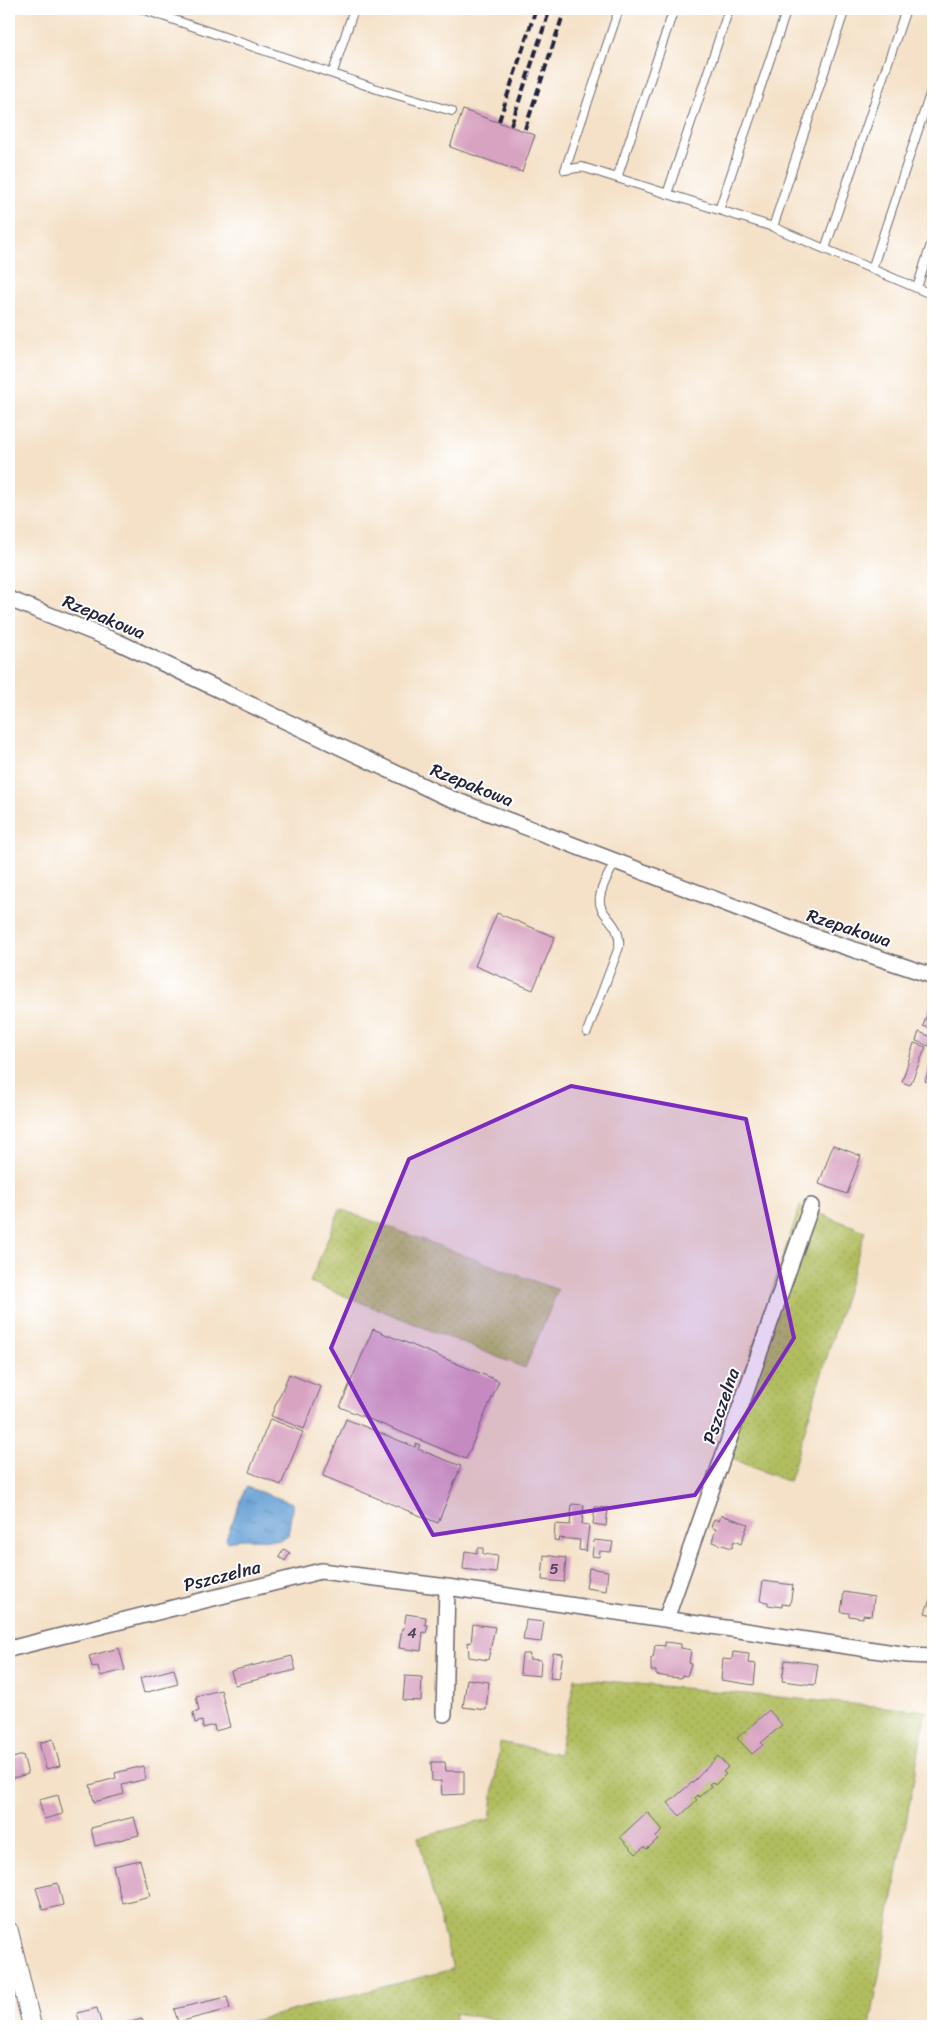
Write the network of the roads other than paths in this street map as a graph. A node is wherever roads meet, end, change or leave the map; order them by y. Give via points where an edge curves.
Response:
1 (142, 9) edge
2 (354, 9) edge
3 (619, 9) edge
4 (674, 9) edge
5 (730, 9) edge
6 (787, 9) edge
7 (845, 9) edge
8 (906, 9) edge
9 (333, 72) junction
10 (933, 85) edge
11 (452, 111) dead end
12 (617, 178) junction
13 (667, 194) junction
14 (719, 210) junction
15 (773, 227) junction
16 (933, 238) edge
17 (825, 249) junction
18 (872, 269) junction
19 (917, 288) junction
20 (933, 295) edge
21 (9, 599) edge
22 (616, 861) junction
23 (933, 976) edge
24 (587, 1032) dead end
25 (811, 1206) dead end
26 (447, 1587) junction
27 (666, 1619) junction
28 (9, 1649) edge
29 (933, 1656) edge
30 (444, 1714) dead end
31 (9, 1931) edge
32 (32, 2026) edge

1 - 9 lane
2 - 9 lane
3 - 12 lane via 565,170 582,167
4 - 12 lane
5 - 13 lane
6 - 14 lane
7 - 15 lane
8 - 17 lane
9 - 11 lane
10 - 18 lane
12 - 13 lane
13 - 14 lane
14 - 15 lane
15 - 17 lane
16 - 19 lane
17 - 18 lane
18 - 19 lane
19 - 20 lane
21 - 22 street, Rzepakowa via 118,642 442,795
22 - 23 street, Rzepakowa via 798,931
22 - 24 lane via 599,898 600,906 618,930 619,947
25 - 27 street, Pszczelna
26 - 27 street, Pszczelna
26 - 28 street, Pszczelna via 321,1571
26 - 30 street
27 - 29 street, Pszczelna
31 - 32 street

